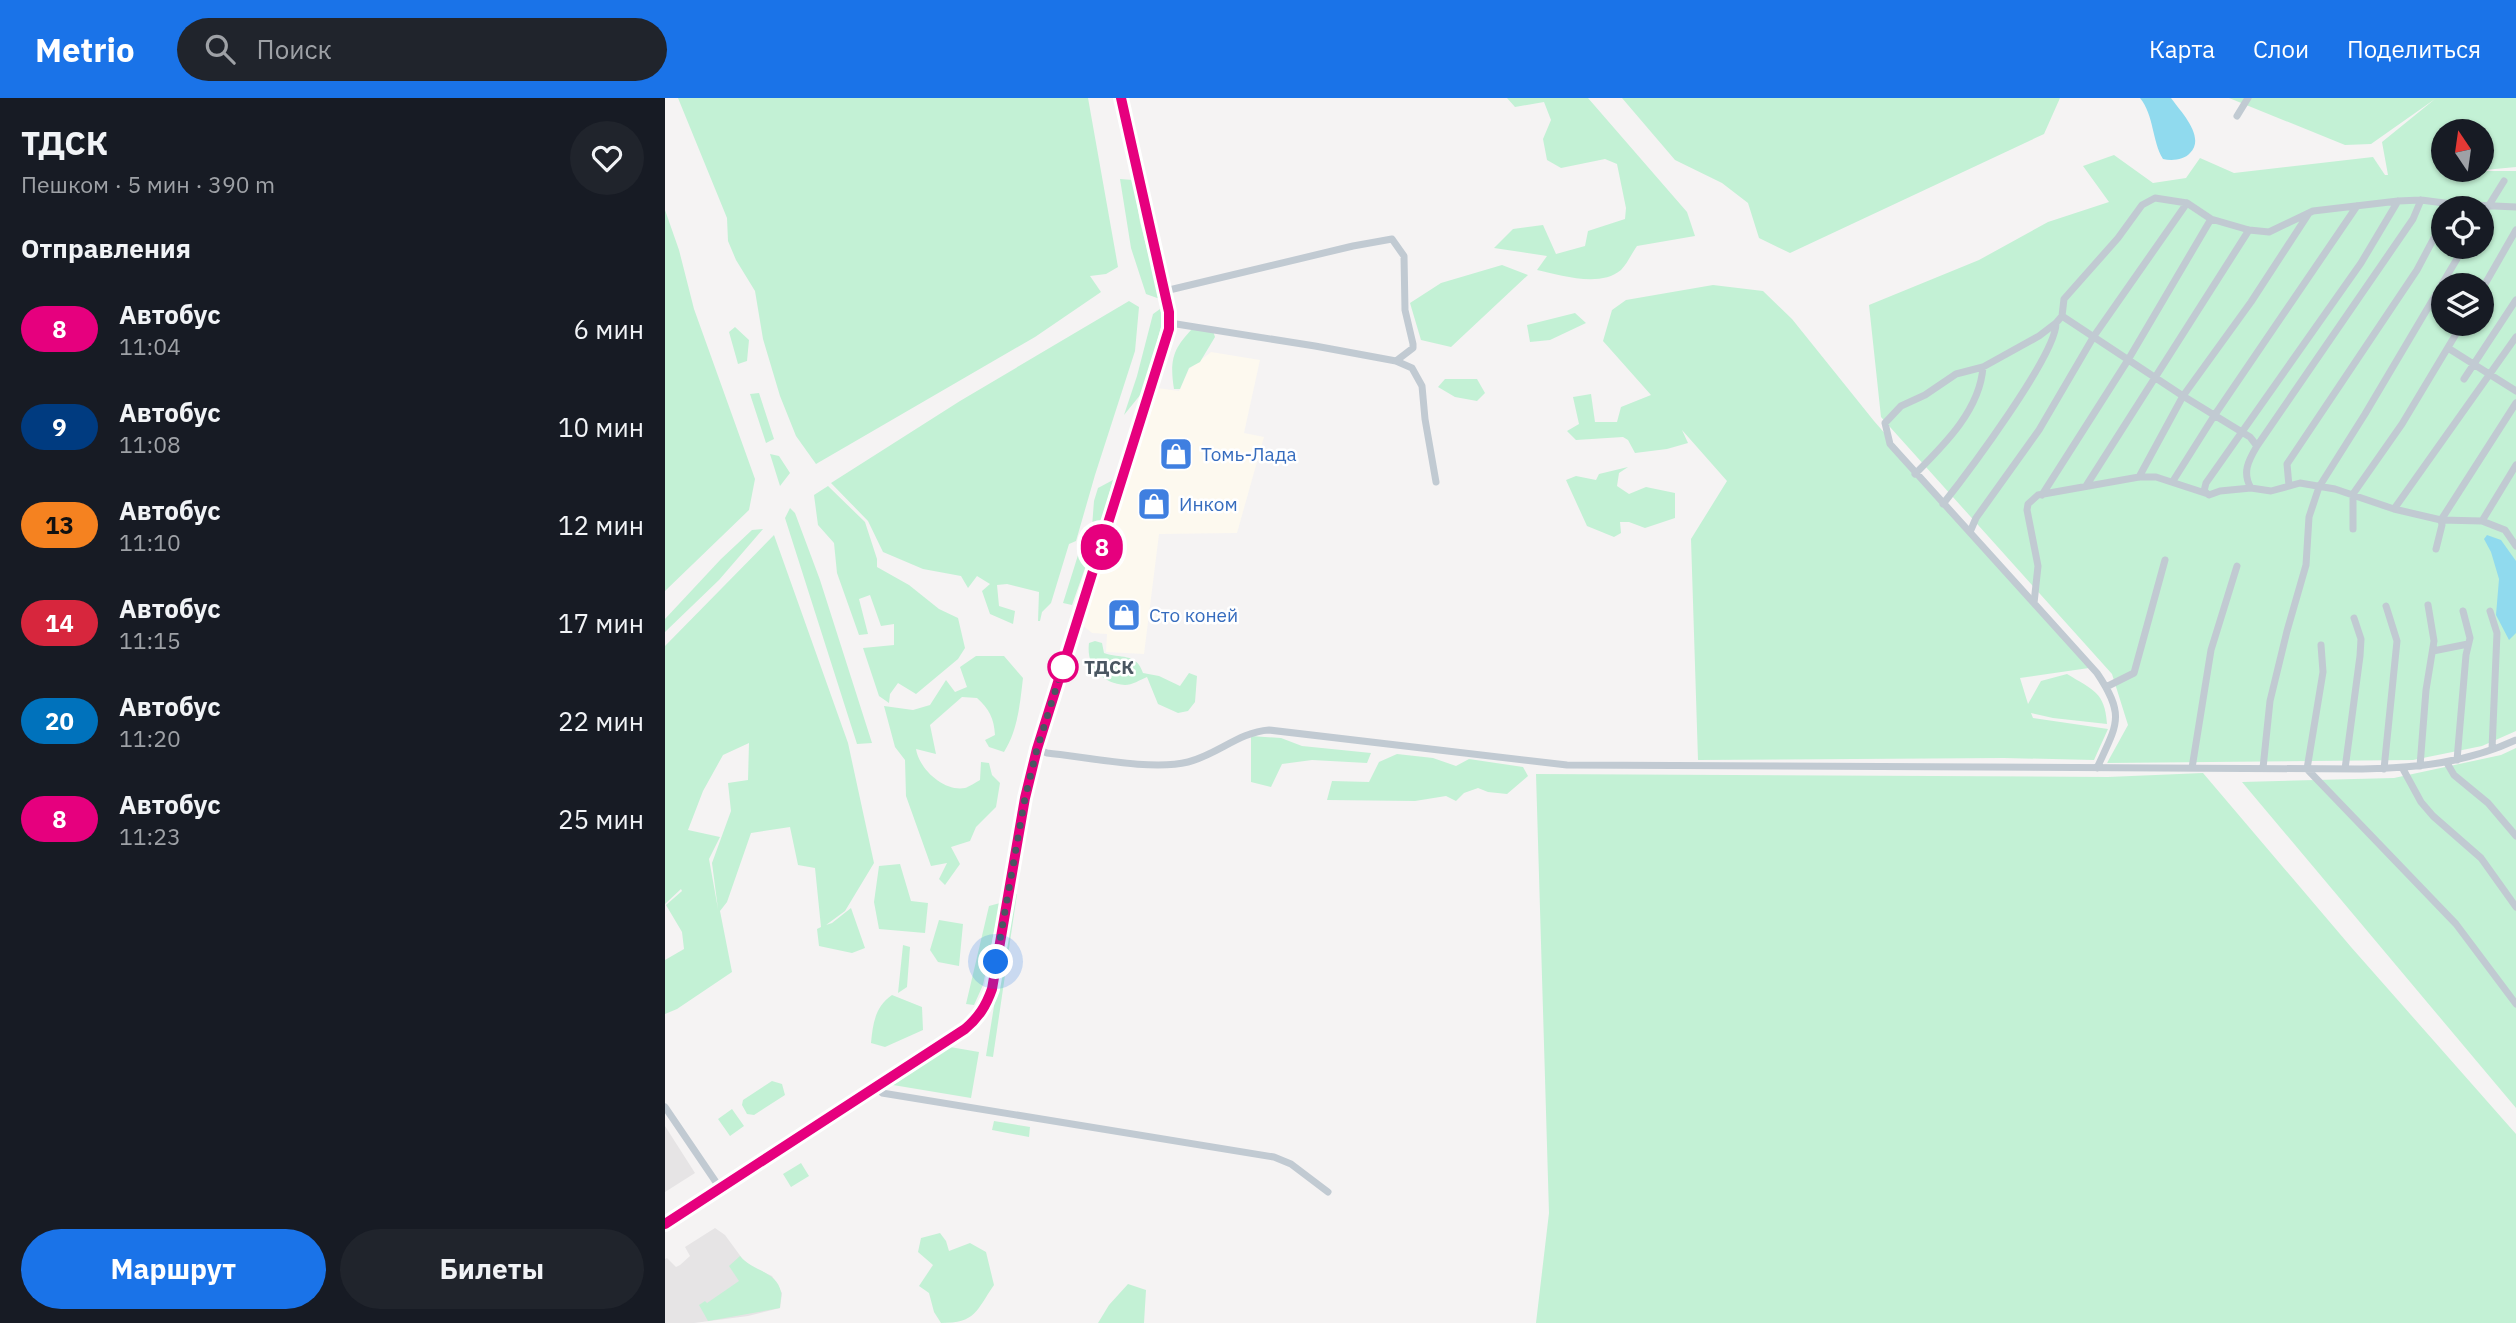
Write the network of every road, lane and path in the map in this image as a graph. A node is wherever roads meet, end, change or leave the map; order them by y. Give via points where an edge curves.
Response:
1 (1121, 98) edge
2 (2248, 98) edge
3 (2237, 116) dead end
4 (2504, 181) dead end
5 (2494, 197) edge
6 (2421, 200) junction
7 (2397, 201) junction
8 (2431, 202) edge
9 (2186, 203) junction
10 (2494, 204) edge
11 (2357, 206) junction
12 (2516, 206) edge
13 (2313, 211) junction
14 (2211, 219) junction
15 (2249, 230) junction
16 (2516, 230) edge
17 (2431, 244) edge
18 (2457, 259) edge
19 (2491, 273) edge
20 (1165, 291) junction
21 (2516, 300) edge
22 (2062, 316) junction
23 (1170, 323) junction
24 (2056, 323) junction
25 (2094, 336) junction
26 (2455, 336) edge
27 (2516, 337) edge
28 (2448, 348) junction
29 (2128, 360) junction
30 (1396, 361) junction
31 (2474, 363) junction
32 (1983, 367) junction
33 (2490, 375) junction
34 (2155, 378) junction
35 (2464, 379) dead end
36 (2516, 391) edge
37 (2183, 396) junction
38 (2516, 403) edge
39 (2214, 416) junction
40 (2241, 430) junction
41 (2257, 446) junction
42 (2516, 465) edge
43 (1915, 474) junction
44 (2139, 477) junction
45 (2173, 481) junction
46 (1436, 482) dead end
47 (2086, 486) junction
48 (2289, 486) junction
49 (2319, 487) junction
50 (2251, 488) junction
51 (2353, 494) junction
52 (2042, 495) junction
53 (2209, 495) junction
54 (1944, 504) junction
55 (2395, 509) junction
56 (2441, 520) junction
57 (2482, 521) junction
58 (2353, 528) dead end
59 (2516, 529) edge
60 (1970, 532) junction
61 (2509, 536) junction
62 (2516, 546) edge
63 (2436, 549) dead end
64 (2165, 560) dead end
65 (2237, 566) dead end
66 (2034, 603) junction
67 (2427, 605) dead end
68 (2386, 606) dead end
69 (2463, 611) dead end
70 (2490, 611) dead end
71 (2354, 618) dead end
72 (2468, 644) junction
73 (2321, 645) dead end
74 (2433, 651) junction
75 (2106, 687) junction
76 (2515, 743) edge
77 (1037, 749) junction
78 (2491, 749) junction
79 (2457, 760) junction
80 (2448, 763) junction
81 (2420, 766) junction
82 (2097, 768) junction
83 (2192, 768) junction
84 (2263, 768) junction
85 (2307, 769) junction
86 (2345, 769) junction
87 (2383, 769) junction
88 (2403, 769) junction
89 (2516, 836) edge
90 (2516, 907) edge
91 (2516, 1004) edge
92 (877, 1085) junction
93 (665, 1107) edge
94 (720, 1188) junction
95 (1328, 1192) dead end
96 (665, 1224) edge

1 - 20 main road
2 - 3 street
4 - 5 street
6 - 7 street
6 - 8 street
6 - 41 street via 2413,219
7 - 11 street
7 - 40 street via 2361,263
9 - 14 street
9 - 22 street via 2155,198 2142,205 2064,299
9 - 25 street
10 - 12 street
11 - 13 street
11 - 39 street
13 - 15 street via 2269,232
13 - 37 street
14 - 15 street
14 - 29 street
15 - 34 street
16 - 19 street
17 - 48 street via 2287,464
18 - 49 street
20 - 23 main road
20 - 30 street via 1392,239 1404,256 1405,310 1413,344
21 - 31 street
22 - 24 street
22 - 25 street
23 - 30 street
23 - 77 main road
24 - 32 street
24 - 54 street via 2045,357
25 - 29 street
25 - 60 street via 2039,430
26 - 28 street
27 - 33 street
28 - 31 street
28 - 51 street
29 - 34 street
29 - 52 street
30 - 46 street via 1412,368 1422,386
31 - 33 street
31 - 35 street
32 - 43 street via 1982,385 1971,406 1946,443
32 - 43 street via 1956,374 1901,406 1885,423 1889,444
33 - 36 street
33 - 55 street
34 - 37 street
34 - 47 street
37 - 39 street
37 - 44 street
38 - 56 street
39 - 40 street
39 - 45 street
40 - 41 street
40 - 53 street via 2206,483 2204,491
41 - 50 street via 2247,463 2246,479
42 - 57 street
43 - 54 street
44 - 45 street
44 - 47 street
45 - 53 street
47 - 52 street
48 - 49 street
48 - 50 street via 2271,491
49 - 51 street
49 - 84 street via 2309,517 2306,565 2270,701
50 - 53 street
51 - 55 street
51 - 58 street
52 - 66 street via 2032,499 2027,510 2038,566
54 - 60 street
55 - 56 street
56 - 57 street
56 - 63 street
57 - 61 street
59 - 61 street
60 - 66 street
61 - 62 street
64 - 75 street via 2134,673
65 - 83 street via 2211,650
66 - 75 street
67 - 74 street
68 - 87 street via 2397,641
69 - 72 street
70 - 78 street via 2497,633
71 - 86 street via 2361,639 2360,656
72 - 74 street
72 - 79 street
73 - 85 street via 2323,672
74 - 81 street
75 - 82 street via 2116,707 2117,724
76 - 78 street
77 - 82 street via 1170,764 1198,760 1248,734 1269,730 1567,765
77 - 92 main road via 986,1005 965,1029
78 - 79 street
79 - 80 street
80 - 81 street
80 - 89 street via 2454,775 2488,803
81 - 88 street
82 - 83 street
83 - 84 street
84 - 85 street
85 - 86 street
85 - 91 street via 2456,924
86 - 87 street
87 - 88 street
88 - 90 street via 2421,802 2481,858
92 - 94 main road
92 - 95 street via 883,1093 1274,1157
93 - 94 street
94 - 96 main road

